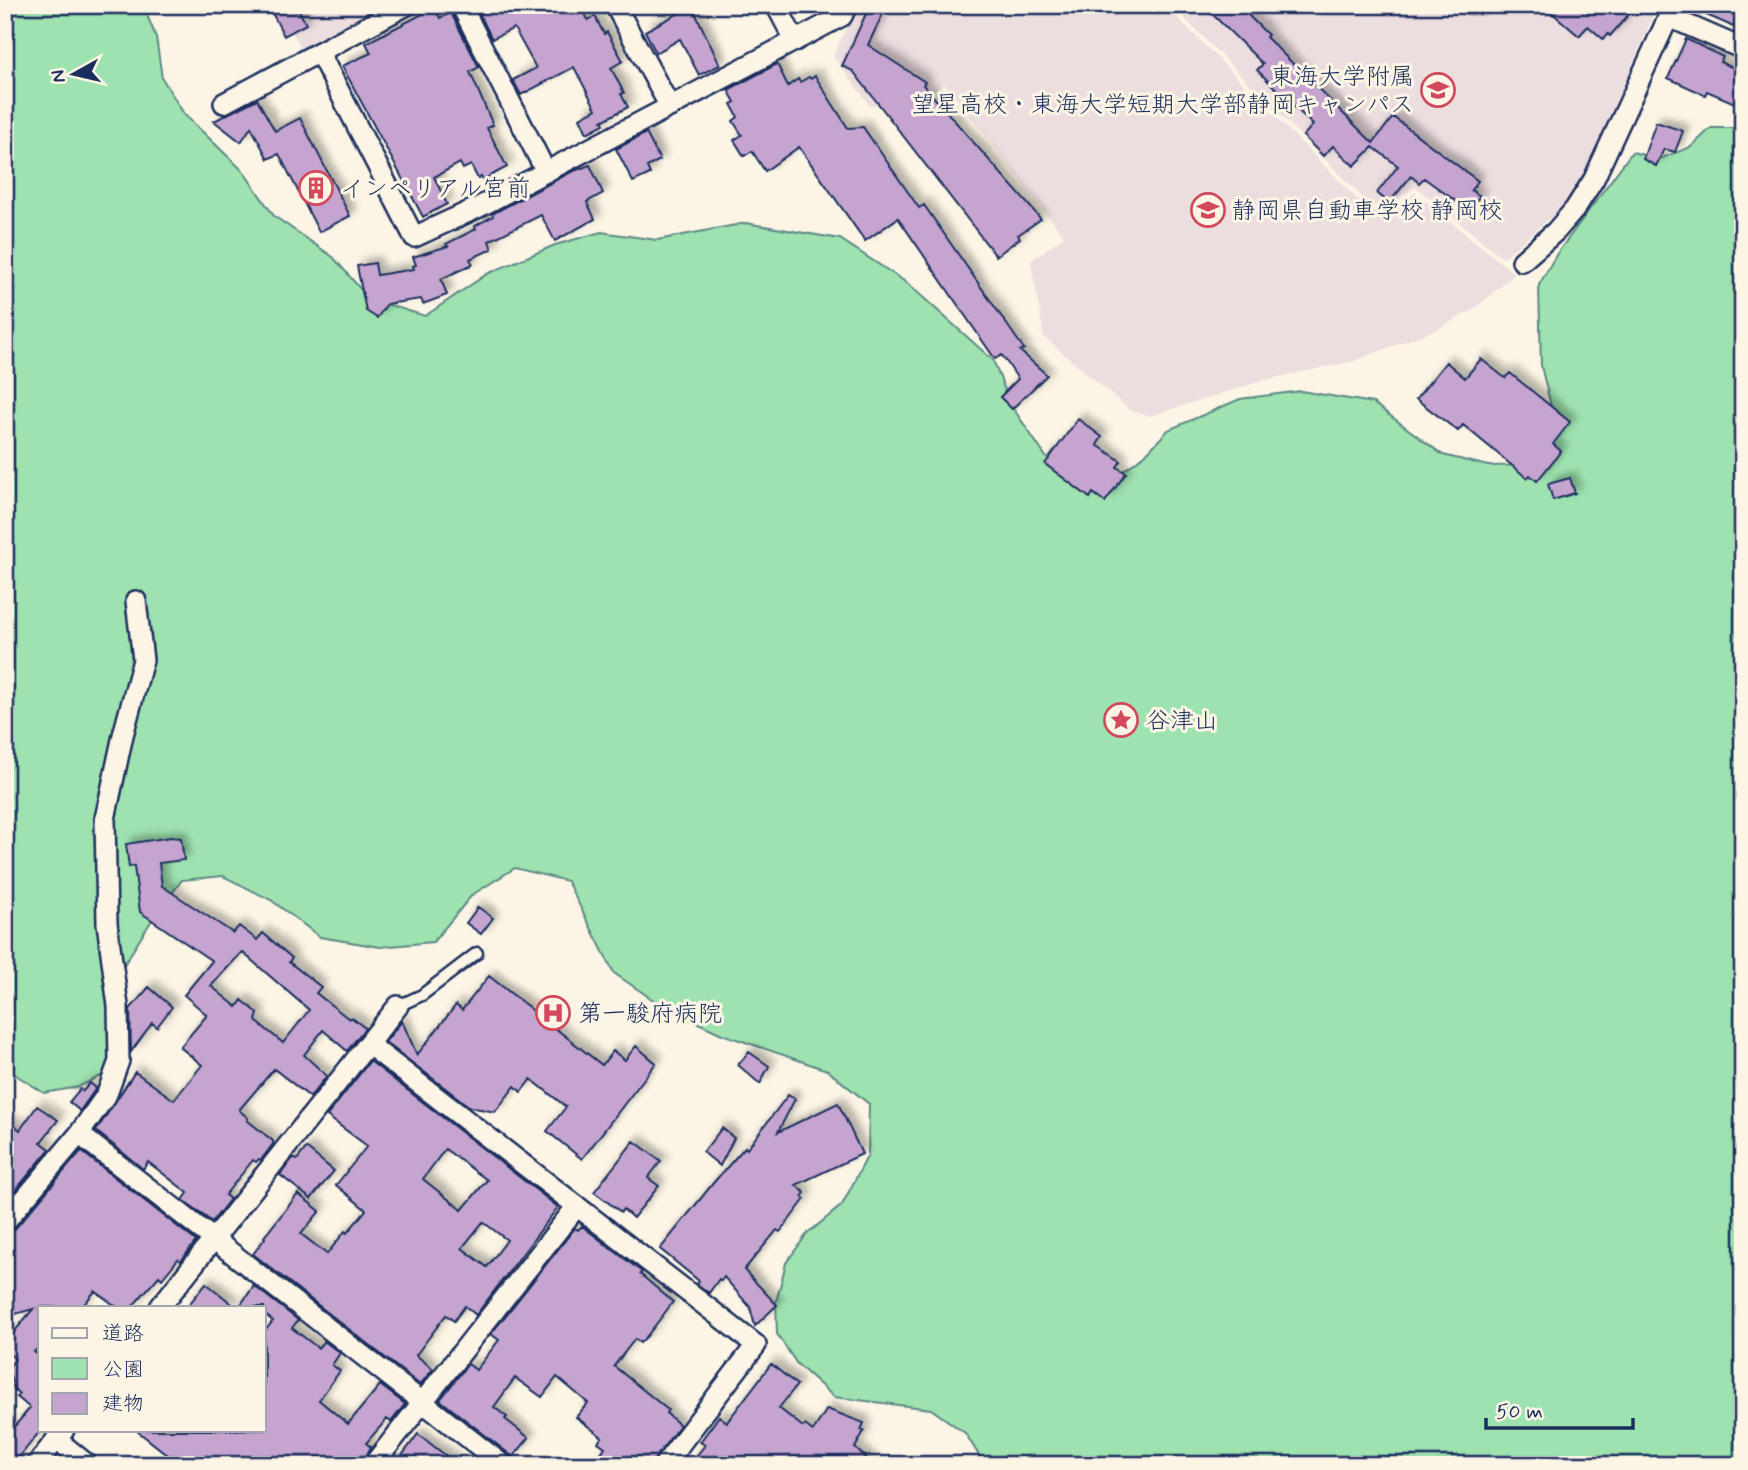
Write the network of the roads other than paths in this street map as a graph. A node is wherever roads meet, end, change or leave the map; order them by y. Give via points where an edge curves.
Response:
1 (407, 5) edge
2 (461, 5) edge
3 (615, 5) edge
4 (776, 5) edge
5 (847, 5) edge
6 (1672, 11) edge
7 (794, 41) junction
8 (1743, 49) edge
9 (319, 52) junction
10 (223, 103) dead end
11 (670, 107) junction
12 (546, 172) junction
13 (1522, 261) dead end
14 (136, 601) dead end
15 (477, 953) dead end
16 (398, 1006) joint
17 (368, 1044) junction
18 (79, 1134) junction
19 (577, 1206) junction
20 (5, 1222) edge
21 (213, 1240) junction
22 (161, 1306) edge
23 (422, 1402) junction
24 (60, 1435) edge
25 (36, 1465) edge
26 (88, 1465) edge
27 (373, 1465) edge
28 (503, 1465) edge
29 (664, 1465) edge

1 - 9 street
2 - 12 street
3 - 11 street
4 - 7 street
5 - 7 street via 842,16
6 - 8 street
6 - 13 street via 1594,179 1556,231
7 - 11 street
9 - 10 street
9 - 12 street via 414,237
11 - 12 street
14 - 18 street via 143,660 105,818 107,923 118,1006 119,1061 107,1094
15 - 16 lane via 422,995
16 - 17 street
17 - 19 street
17 - 21 street
18 - 20 street
18 - 21 street
19 - 23 street
19 - 29 street via 756,1345
21 - 22 street
21 - 23 street
23 - 27 street
23 - 28 street
24 - 25 street
24 - 26 street

